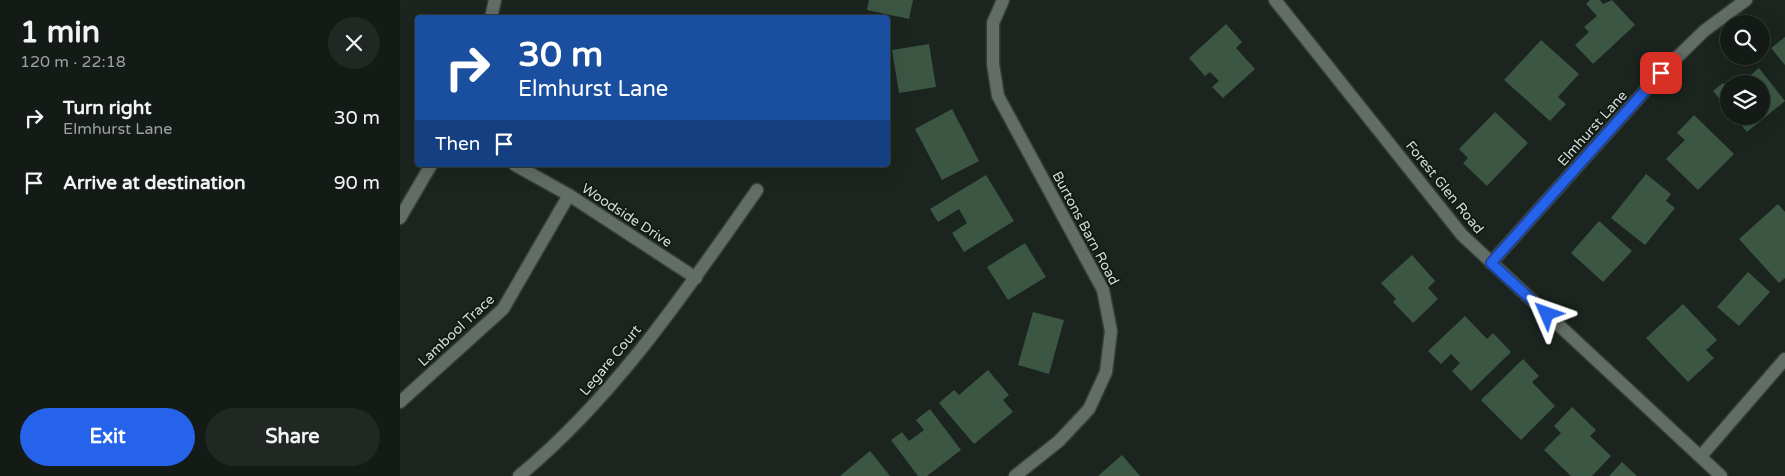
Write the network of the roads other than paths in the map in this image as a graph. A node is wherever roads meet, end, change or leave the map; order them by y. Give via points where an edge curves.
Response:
1 (495, 0) edge
2 (1003, 0) edge
3 (1275, 0) edge
4 (1746, 0) edge
5 (492, 15) edge
6 (430, 167) edge
7 (519, 167) edge
8 (757, 190) dead end
9 (569, 195) junction
10 (400, 218) edge
11 (1491, 263) junction
12 (696, 278) junction
13 (1785, 359) edge
14 (400, 402) edge
15 (1701, 456) junction
16 (519, 476) edge
17 (1015, 476) edge
18 (1721, 476) edge

1 - 5 street
2 - 17 street, Burtons Barn Road via 993,23 993,64 998,96 1103,290 1111,331 1106,372 1088,409 1059,441
3 - 11 street, Forest Glen Road via 1462,235
4 - 11 street, Elmhurst Lane via 1704,31 1661,73
6 - 10 street
7 - 9 street, Woodside Drive
8 - 12 street, Legare Court
9 - 12 street, Woodside Drive
9 - 14 street, Lambool Trace via 503,309
11 - 15 street, Forest Glen Road
12 - 16 street, Legare Court via 605,393
13 - 15 street
15 - 18 street, Forest Glen Road

